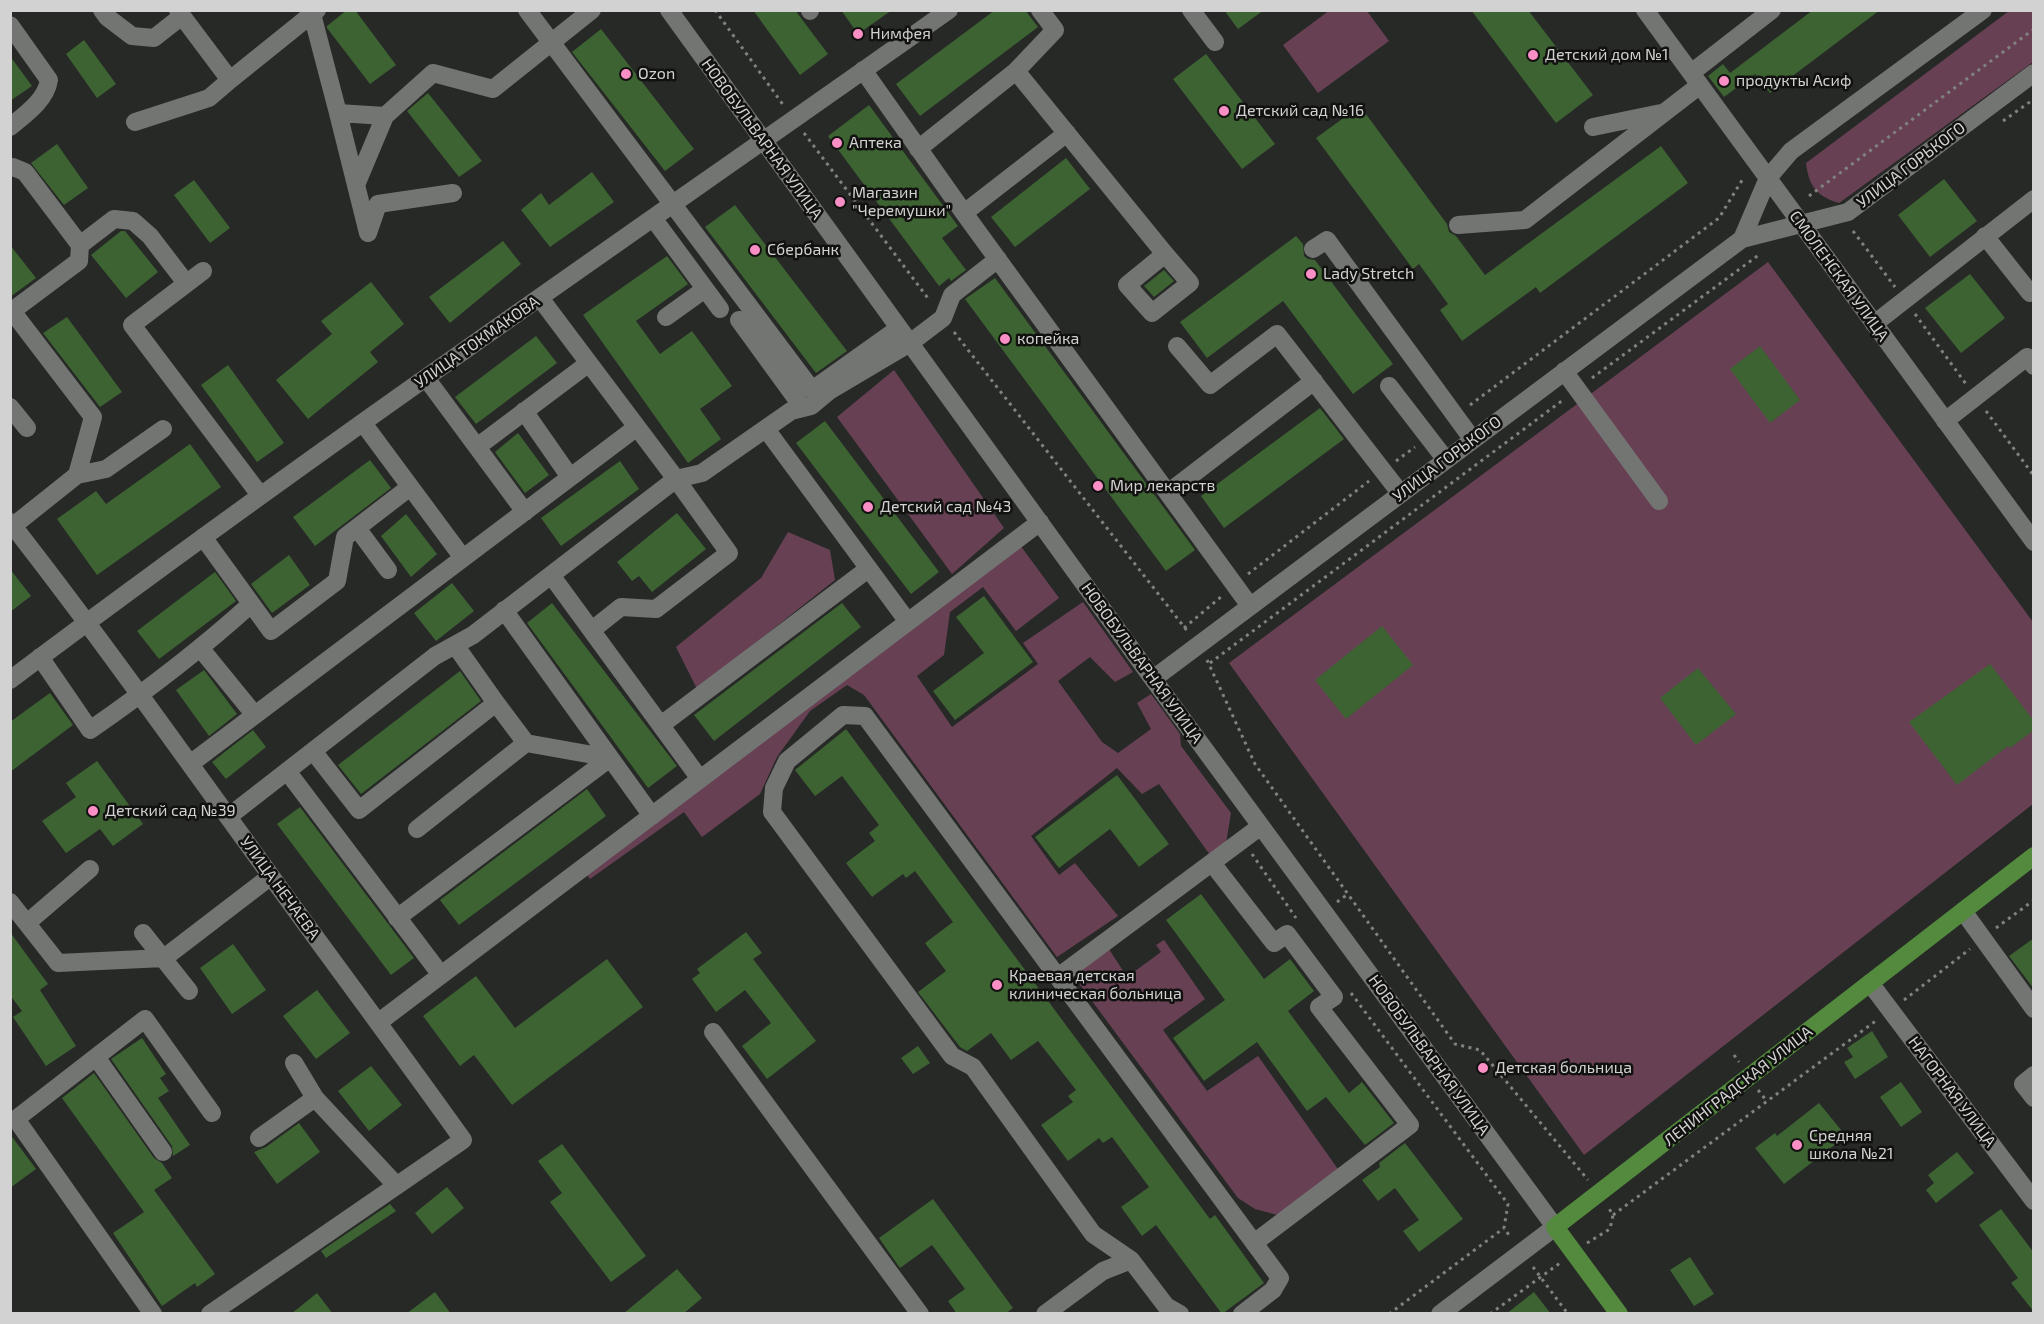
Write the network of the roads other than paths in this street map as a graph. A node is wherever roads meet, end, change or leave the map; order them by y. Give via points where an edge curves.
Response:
1 (102, 10) edge
2 (527, 10) edge
3 (592, 10) edge
4 (669, 10) edge
5 (949, 10) edge
6 (1040, 10) edge
7 (1191, 10) edge
8 (1645, 10) edge
9 (1772, 10) edge
10 (1983, 10) edge
11 (315, 12) edge
12 (180, 13) edge
13 (10, 25) edge
14 (550, 42) junction
15 (1215, 42) dead end
16 (863, 70) junction
17 (1016, 71) junction
18 (2034, 73) edge
19 (1696, 79) junction
20 (230, 80) junction
21 (1665, 112) junction
22 (338, 113) junction
23 (385, 116) junction
24 (135, 122) dead end
25 (10, 127) edge
26 (1593, 127) dead end
27 (1067, 133) junction
28 (763, 141) junction
29 (918, 149) junction
30 (10, 168) edge
31 (1768, 178) junction
32 (356, 185) junction
33 (453, 193) dead end
34 (2034, 199) edge
35 (672, 204) junction
36 (964, 213) junction
37 (653, 218) junction
38 (1458, 225) dead end
39 (1801, 225) junction
40 (1985, 236) junction
41 (1742, 239) junction
42 (80, 245) junction
43 (1313, 249) dead end
44 (1165, 254) dead end
45 (998, 259) junction
46 (203, 271) dead end
47 (186, 283) junction
48 (705, 289) junction
49 (2030, 293) dead end
50 (540, 298) junction
51 (720, 309) dead end
52 (11, 310) edge
53 (666, 317) dead end
54 (739, 320) dead end
55 (1874, 324) junction
56 (899, 328) junction
57 (910, 344) junction
58 (1177, 346) dead end
59 (589, 363) junction
60 (2034, 366) edge
61 (1564, 371) junction
62 (426, 378) junction
63 (1314, 381) junction
64 (1389, 386) dead end
65 (10, 407) edge
66 (803, 408) junction
67 (524, 411) junction
68 (1945, 421) junction
69 (363, 423) junction
70 (637, 427) junction
71 (27, 428) dead end
72 (163, 429) dead end
73 (765, 429) junction
74 (1473, 440) junction
75 (477, 447) junction
76 (1446, 460) junction
77 (77, 475) junction
78 (570, 477) junction
79 (676, 478) junction
80 (410, 488) junction
81 (1168, 493) junction
82 (1401, 494) junction
83 (260, 495) junction
84 (1659, 501) dead end
85 (525, 512) junction
86 (1040, 522) junction
87 (12, 524) edge
88 (357, 528) junction
89 (202, 537) junction
90 (2034, 542) edge
91 (463, 558) junction
92 (868, 569) junction
93 (388, 570) dead end
94 (551, 575) junction
95 (251, 604) junction
96 (1250, 606) junction
97 (504, 610) junction
98 (87, 622) junction
99 (908, 622) junction
100 (592, 630) junction
101 (455, 645) junction
102 (201, 648) junction
103 (40, 657) junction
104 (1153, 679) junction
105 (10, 680) edge
106 (141, 695) junction
107 (496, 703) junction
108 (254, 714) junction
109 (661, 725) junction
110 (526, 743) junction
111 (313, 751) junction
112 (610, 758) junction
113 (190, 764) junction
114 (287, 771) junction
115 (700, 779) junction
116 (652, 816) junction
117 (228, 817) junction
118 (1261, 826) junction
119 (417, 829) dead end
120 (2034, 856) edge
121 (1212, 863) junction
122 (90, 869) dead end
123 (270, 876) junction
124 (10, 902) edge
125 (1963, 911) junction
126 (398, 918) junction
127 (27, 923) junction
128 (143, 933) dead end
129 (164, 958) junction
130 (441, 975) junction
131 (1058, 977) junction
132 (1870, 983) junction
133 (189, 991) dead end
134 (2034, 1009) edge
135 (379, 1022) junction
136 (713, 1032) dead end
137 (96, 1057) junction
138 (294, 1063) dead end
139 (2034, 1076) edge
140 (315, 1098) junction
141 (2034, 1098) edge
142 (212, 1113) dead end
143 (258, 1138) dead end
144 (164, 1152) dead end
145 (396, 1185) junction
146 (2034, 1201) edge
147 (1555, 1227) junction
148 (1254, 1243) junction
149 (1131, 1260) junction
150 (1450, 1311) edge
151 (153, 1314) edge
152 (210, 1314) edge
153 (920, 1314) edge
154 (1045, 1314) edge
155 (1180, 1314) edge
156 (1242, 1314) edge
157 (1619, 1314) edge

1 - 12 street via 132,36 154,38
2 - 14 street
3 - 14 street
4 - 28 street, НОВОБУЛЬВАРНАЯ УЛИЦА
5 - 16 street, УЛИЦА ТОКМАКОВА
6 - 17 street via 1055,30
7 - 15 street
8 - 19 street, СМОЛЕНСКАЯ УЛИЦА
9 - 19 street
10 - 31 street via 1791,151
11 - 20 street
11 - 22 street
12 - 20 street
13 - 25 street via 49,80 47,91
14 - 23 street via 493,89 433,73
14 - 35 street
16 - 28 street, УЛИЦА ТОКМАКОВА
16 - 29 street
17 - 27 street
17 - 29 street
18 - 39 street, УЛИЦА ГОРЬКОГО via 1848,212
19 - 21 street
19 - 31 street, СМОЛЕНСКАЯ УЛИЦА
20 - 24 street via 209,98
21 - 26 street
21 - 38 street via 1525,220
22 - 23 street
22 - 32 street
23 - 32 street
27 - 36 street
27 - 44 street
28 - 35 street, УЛИЦА ТОКМАКОВА
28 - 56 street, НОВОБУЛЬВАРНАЯ УЛИЦА
29 - 36 street
30 - 42 street via 25,172
31 - 39 street, СМОЛЕНСКАЯ УЛИЦА
31 - 41 street
32 - 33 street via 368,233 378,204
34 - 40 street
35 - 37 street, УЛИЦА ТОКМАКОВА
35 - 56 street via 812,390
36 - 45 street
37 - 48 street
37 - 50 street, УЛИЦА ТОКМАКОВА
39 - 41 street, УЛИЦА ГОРЬКОГО
39 - 55 street, СМОЛЕНСКАЯ УЛИЦА
40 - 49 street
40 - 55 street
41 - 61 street, УЛИЦА ГОРЬКОГО
42 - 47 street via 114,219 133,221 150,236
42 - 52 street via 79,261
43 - 74 street via 1327,240
45 - 57 street via 951,295 943,318
45 - 81 street
46 - 47 street
47 - 83 street via 132,325
48 - 51 street
48 - 53 street
50 - 59 street
50 - 62 street, УЛИЦА ТОКМАКОВА
52 - 77 street via 93,417
54 - 66 street
55 - 68 street, СМОЛЕНСКАЯ УЛИЦА
56 - 57 street, НОВОБУЛЬВАРНАЯ УЛИЦА
57 - 66 street
57 - 86 street, НОВОБУЛЬВАРНАЯ УЛИЦА
58 - 63 street via 1210,385 1277,334
59 - 67 street
59 - 70 street
60 - 68 street via 2027,357
61 - 74 street, УЛИЦА ГОРЬКОГО
61 - 84 street
62 - 69 street, УЛИЦА ТОКМАКОВА
62 - 75 street
63 - 81 street
63 - 82 street
64 - 76 street
65 - 71 street
66 - 73 street via 791,411
67 - 75 street
67 - 78 street
68 - 90 street, СМОЛЕНСКАЯ УЛИЦА
69 - 80 street
69 - 83 street, УЛИЦА ТОКМАКОВА
70 - 78 street
70 - 79 street
72 - 77 street via 106,469
73 - 79 street via 702,473
73 - 92 street
74 - 76 street, УЛИЦА ГОРЬКОГО
75 - 85 street
76 - 82 street, УЛИЦА ГОРЬКОГО
77 - 87 street
78 - 85 street
79 - 94 street
79 - 100 street via 729,553 656,609 621,607
80 - 88 street
80 - 91 street
81 - 96 street
82 - 96 street, УЛИЦА ГОРЬКОГО
83 - 89 street, УЛИЦА ТОКМАКОВА
85 - 91 street
86 - 99 street
86 - 104 street, НОВОБУЛЬВАРНАЯ УЛИЦА
87 - 98 street, УЛИЦА НЕЧАЕВА
88 - 93 street
88 - 95 street via 345,537 337,581 271,631
89 - 95 street
89 - 98 street, УЛИЦА ТОКМАКОВА
91 - 108 street
92 - 99 street
92 - 109 street
94 - 97 street
94 - 100 street
95 - 102 street
96 - 104 street, УЛИЦА ГОРЬКОГО
97 - 101 street
97 - 112 street
98 - 103 street, УЛИЦА ТОКМАКОВА
98 - 106 street, УЛИЦА НЕЧАЕВА
99 - 115 street
100 - 109 street
101 - 107 street
101 - 111 street via 435,656
102 - 106 street
102 - 108 street
103 - 105 street, УЛИЦА ТОКМАКОВА
103 - 106 street via 90,730
104 - 118 street, НОВОБУЛЬВАРНАЯ УЛИЦА
106 - 113 street, УЛИЦА НЕЧАЕВА
107 - 110 street
107 - 111 street via 359,810
108 - 113 street
109 - 115 street
110 - 112 street
110 - 119 street
111 - 114 street
112 - 116 street
112 - 126 street
113 - 117 street, УЛИЦА НЕЧАЕВА
114 - 117 street
114 - 126 street
115 - 116 street
116 - 130 street
117 - 123 street, УЛИЦА НЕЧАЕВА
118 - 121 street
118 - 147 street, НОВОБУЛЬВАРНАЯ УЛИЦА
120 - 125 main road, ЛЕНИНГРАДСКАЯ УЛИЦА
121 - 131 street
121 - 148 street via 1274,943 1287,934 1334,997 1319,1007 1410,1125
122 - 127 street
123 - 129 street
123 - 135 street, УЛИЦА НЕЧАЕВА
124 - 127 street
125 - 132 main road, ЛЕНИНГРАДСКАЯ УЛИЦА
125 - 134 street
126 - 130 street
127 - 129 street via 58,963
128 - 129 street
129 - 133 street
130 - 135 street
131 - 148 street
131 - 149 street via 865,716 843,715 787,761 774,788 772,812 952,1056 973,1067 1093,1234
132 - 146 street, НАГОРНАЯ УЛИЦА
132 - 147 main road, ЛЕНИНГРАДСКАЯ УЛИЦА
135 - 145 street, УЛИЦА НЕЧАЕВА via 463,1140
136 - 153 street
137 - 142 street via 145,1019
137 - 144 street
137 - 151 street via 16,1119
138 - 140 street
139 - 141 street via 2023,1084
140 - 143 street
140 - 145 street
145 - 152 street
147 - 150 street, ЛЕНИНГРАДСКАЯ УЛИЦА
147 - 157 main road, НОВОБУЛЬВАРНАЯ УЛИЦА
148 - 156 street via 1280,1278 1273,1290
149 - 154 street via 1103,1271
149 - 155 street via 1166,1306

